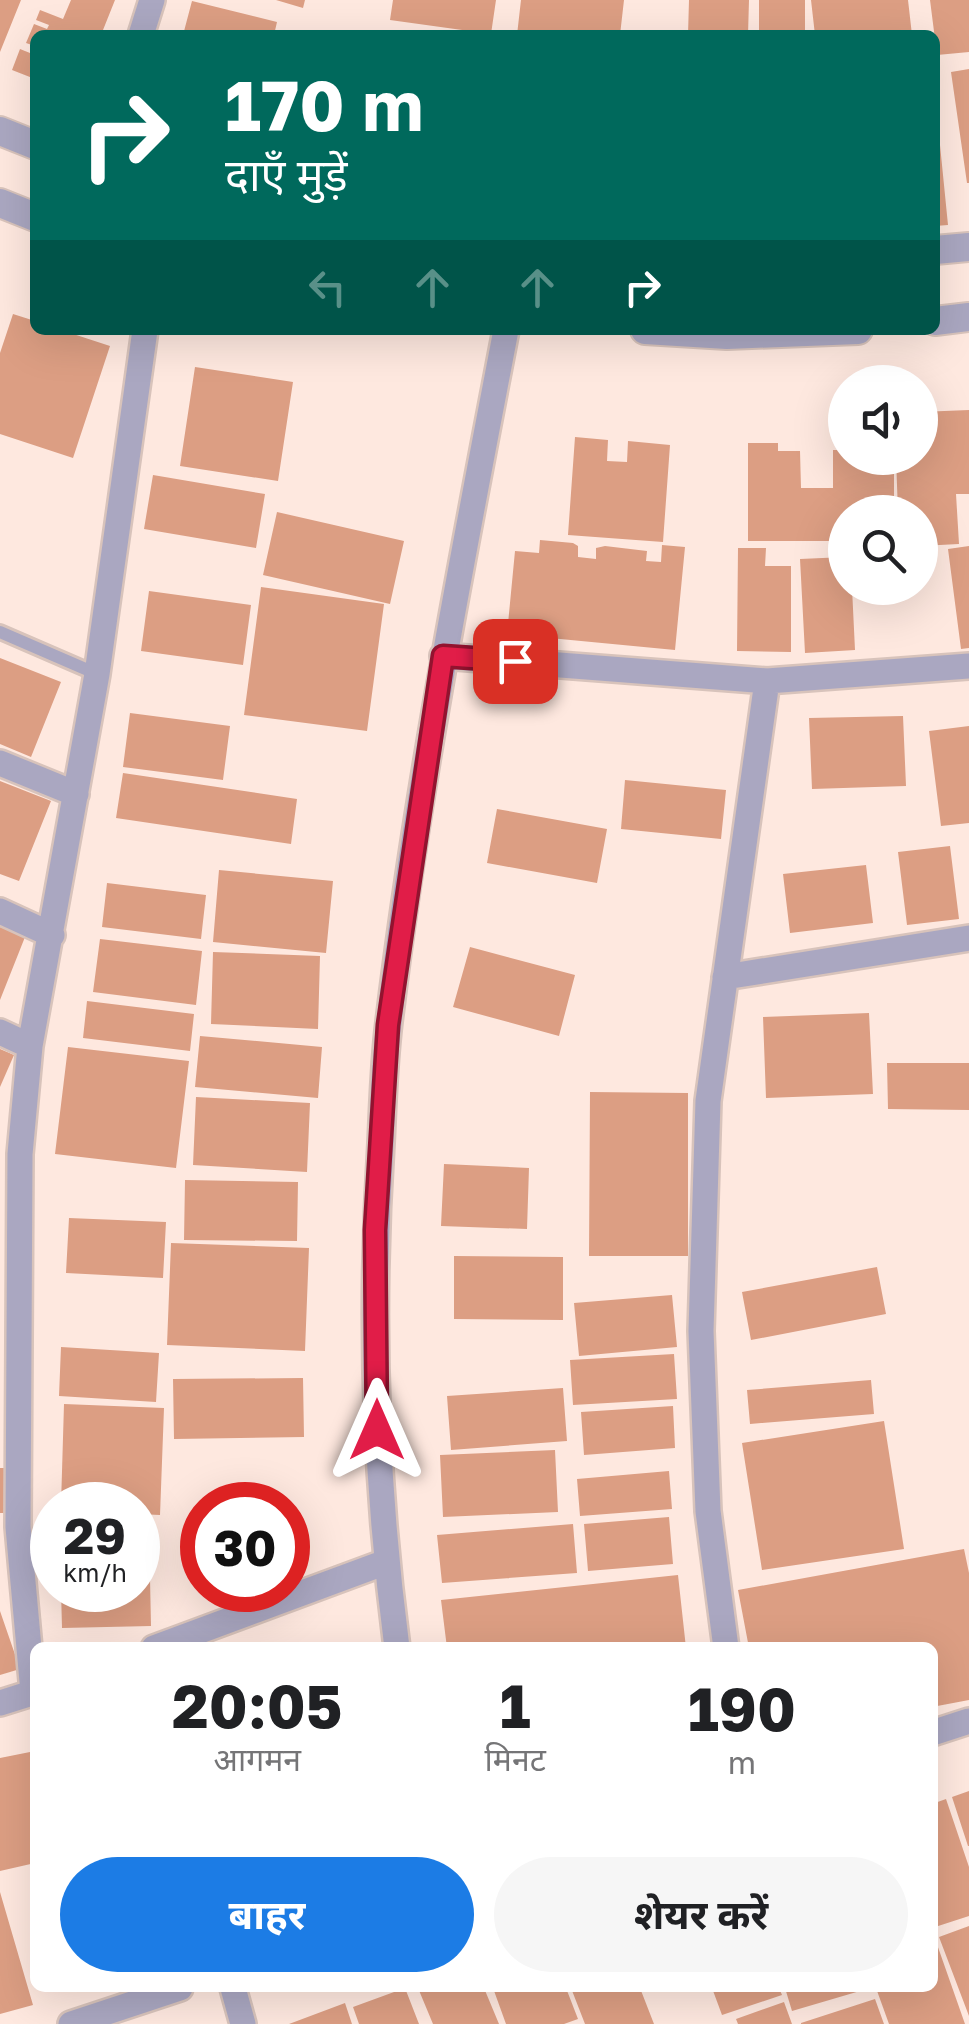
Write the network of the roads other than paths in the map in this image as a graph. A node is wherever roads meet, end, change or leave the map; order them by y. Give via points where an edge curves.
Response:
1 (152, 0) edge
2 (143, 30) edge
3 (0, 131) edge
4 (30, 143) edge
5 (0, 203) edge
6 (30, 215) edge
7 (969, 247) edge
8 (940, 250) edge
9 (969, 318) edge
10 (940, 321) edge
11 (144, 335) edge
12 (505, 335) edge
13 (0, 632) edge
14 (443, 656) junction
15 (969, 666) edge
16 (97, 674) junction
17 (767, 681) junction
18 (0, 763) edge
19 (76, 794) junction
20 (0, 910) edge
21 (52, 935) junction
22 (969, 938) edge
23 (726, 977) junction
24 (0, 1032) edge
25 (30, 1046) junction
26 (10, 1150) edge
27 (9, 1530) edge
28 (386, 1562) junction
29 (170, 1642) edge
30 (396, 1642) edge
31 (725, 1642) edge
32 (30, 1666) edge
33 (30, 1693) edge
34 (0, 1703) edge
35 (969, 1720) edge
36 (938, 1731) edge
37 (168, 1992) edge
38 (234, 1992) edge
39 (71, 2024) edge
40 (243, 2024) edge

1 - 2 street
3 - 4 street
5 - 6 street
7 - 8 street
9 - 10 street
11 - 16 street
12 - 14 street
13 - 16 lane
14 - 17 street
14 - 28 street via 387,1044 375,1230
15 - 17 street
16 - 19 street
17 - 23 street
18 - 19 street
19 - 21 street
20 - 21 street
21 - 25 street
22 - 23 street
23 - 31 street via 708,1101 701,1331 708,1511
24 - 25 street
25 - 26 street
26 - 27 street
27 - 32 street
28 - 29 street
28 - 30 street
33 - 34 street
35 - 36 street
37 - 39 street
38 - 40 street

